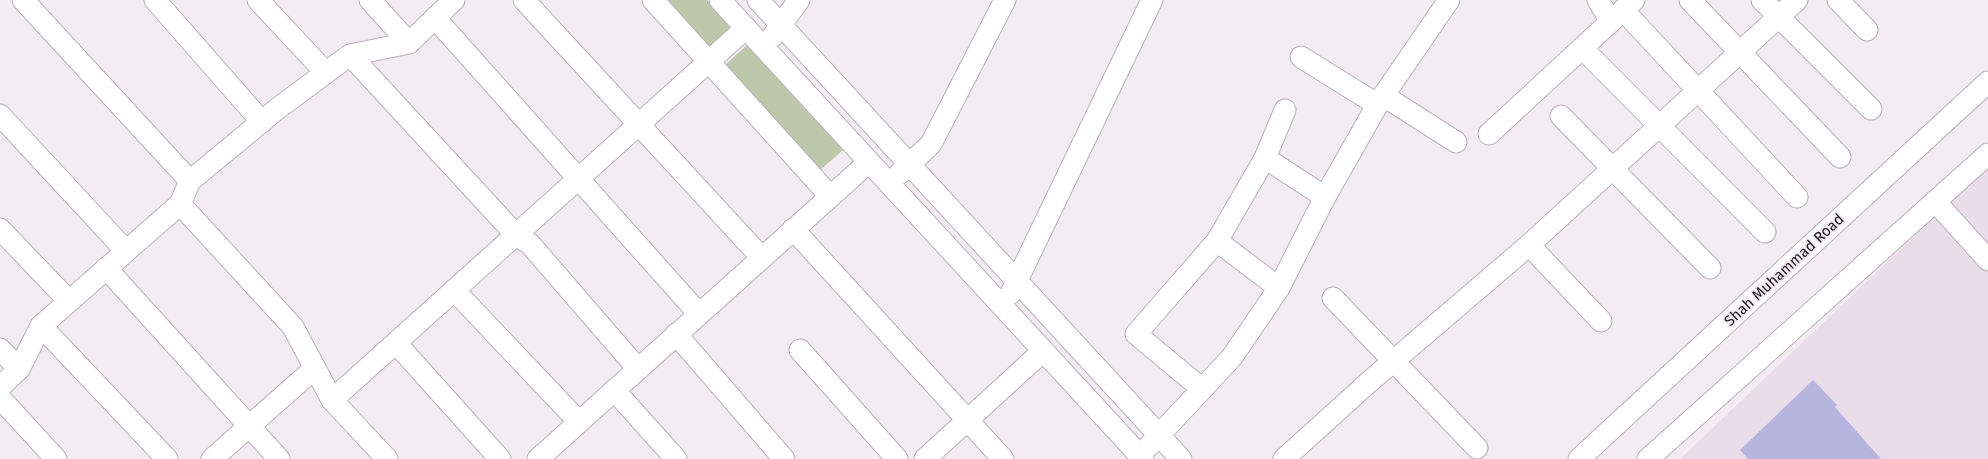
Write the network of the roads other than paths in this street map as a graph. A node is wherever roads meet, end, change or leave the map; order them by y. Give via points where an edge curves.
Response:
1 (23, 0) edge
2 (155, 0) edge
3 (258, 0) edge
4 (370, 0) edge
5 (454, 0) edge
6 (524, 0) edge
7 (653, 0) edge
8 (720, 0) edge
9 (758, 0) edge
10 (799, 0) edge
11 (1005, 0) edge
12 (1449, 0) edge
13 (1598, 0) edge
14 (1690, 0) edge
15 (1762, 0) edge
16 (1797, 0) edge
17 (1838, 0) edge
18 (1149, 1) edge
19 (1623, 11) edge
20 (1779, 17) junction
21 (435, 18) junction
22 (782, 26) junction
23 (746, 28) junction
24 (1867, 30) dead end
25 (409, 43) junction
26 (763, 47) junction
27 (1582, 48) junction
28 (1741, 52) junction
29 (350, 55) junction
30 (1301, 58) dead end
31 (709, 61) junction
32 (326, 73) junction
33 (1988, 82) edge
34 (1698, 91) junction
35 (1380, 101) junction
36 (1871, 109) dead end
37 (1286, 110) dead end
38 (0, 115) edge
39 (1561, 116) dead end
40 (262, 122) junction
41 (639, 124) junction
42 (1659, 127) junction
43 (1489, 134) dead end
44 (1456, 142) dead end
45 (1988, 154) edge
46 (1840, 157) dead end
47 (1265, 158) junction
48 (869, 162) junction
49 (910, 164) junction
50 (1614, 168) junction
51 (578, 178) junction
52 (190, 181) junction
53 (889, 184) junction
54 (830, 196) junction
55 (1325, 196) junction
56 (1797, 197) dead end
57 (1935, 201) junction
58 (180, 204) junction
59 (0, 229) edge
60 (793, 229) junction
61 (1765, 232) dead end
62 (516, 235) junction
63 (1217, 241) junction
64 (1529, 245) junction
65 (126, 251) junction
66 (762, 258) junction
67 (1988, 260) edge
68 (106, 268) junction
69 (1710, 268) dead end
70 (1017, 281) junction
71 (1279, 288) junction
72 (454, 290) junction
73 (1333, 298) dead end
74 (69, 301) junction
75 (1004, 309) junction
76 (699, 314) junction
77 (1601, 320) dead end
78 (41, 326) junction
79 (676, 334) junction
80 (396, 343) junction
81 (0, 349) edge
82 (800, 350) dead end
83 (1043, 351) junction
84 (1395, 360) junction
85 (315, 368) junction
86 (19, 369) junction
87 (638, 369) junction
88 (0, 387) edge
89 (1202, 389) junction
90 (614, 390) junction
91 (0, 398) edge
92 (332, 400) junction
93 (968, 420) junction
94 (579, 422) junction
95 (249, 426) junction
96 (1159, 436) junction
97 (1477, 448) dead end
98 (552, 455) edge
99 (1141, 458) edge
100 (56, 459) edge
101 (166, 459) edge
102 (212, 459) edge
103 (278, 459) edge
104 (387, 459) edge
105 (500, 459) edge
106 (676, 459) edge
107 (784, 459) edge
108 (898, 459) edge
109 (925, 459) edge
110 (1003, 459) edge
111 (1181, 459) edge
112 (1284, 459) edge
113 (1579, 459) edge
114 (1648, 459) edge

1 - 52 street
2 - 40 street
3 - 32 street
4 - 25 street
5 - 21 street
6 - 41 street
7 - 31 street
8 - 23 street
9 - 22 street
10 - 22 street
11 - 49 street via 931,144
12 - 35 street
13 - 19 street
14 - 28 street
15 - 20 street
16 - 20 street
17 - 24 street
18 - 70 street
19 - 27 street
19 - 34 street
20 - 28 street
20 - 36 street
21 - 25 street
21 - 51 street
22 - 26 street
22 - 49 street
23 - 26 street
23 - 31 street
25 - 29 street
26 - 48 street
27 - 42 street
27 - 43 street
28 - 34 street
28 - 46 street
29 - 32 street
29 - 62 street
30 - 35 street
31 - 41 street
31 - 54 street
32 - 40 street
33 - 113 street, Shah Muhammad Road
34 - 42 street
34 - 56 street
35 - 44 street
35 - 55 street
37 - 47 street
38 - 65 street
39 - 50 street
40 - 52 street
41 - 51 street
41 - 66 street
42 - 50 street
42 - 61 street
45 - 57 street
47 - 55 street
47 - 63 street
48 - 53 street
48 - 54 street
49 - 53 street
49 - 70 street
50 - 64 street
50 - 69 street
51 - 62 street
51 - 76 street
52 - 58 street
53 - 75 street
54 - 60 street
55 - 71 street
57 - 67 street
57 - 114 street
58 - 65 street
58 - 85 street via 292,327
59 - 74 street
60 - 66 street
60 - 93 street
62 - 72 street
62 - 87 street via 530,244
63 - 71 street
63 - 89 street via 1136,334
64 - 77 street
64 - 84 street
65 - 68 street
66 - 76 street
68 - 74 street
68 - 95 street
70 - 75 street
70 - 96 street
71 - 89 street via 1232,357
72 - 80 street
72 - 94 street
73 - 84 street
74 - 78 street
75 - 83 street
76 - 79 street
78 - 86 street
78 - 101 street
79 - 87 street
79 - 107 street
80 - 92 street
80 - 105 street
81 - 86 street
82 - 108 street
83 - 93 street
83 - 99 street
84 - 97 street
84 - 112 street
85 - 92 street
85 - 95 street
86 - 88 street
87 - 90 street
89 - 96 street
90 - 94 street
90 - 106 street
91 - 100 street
92 - 104 street
93 - 109 street
93 - 110 street
94 - 98 street
95 - 102 street
95 - 103 street
96 - 99 street
96 - 111 street

